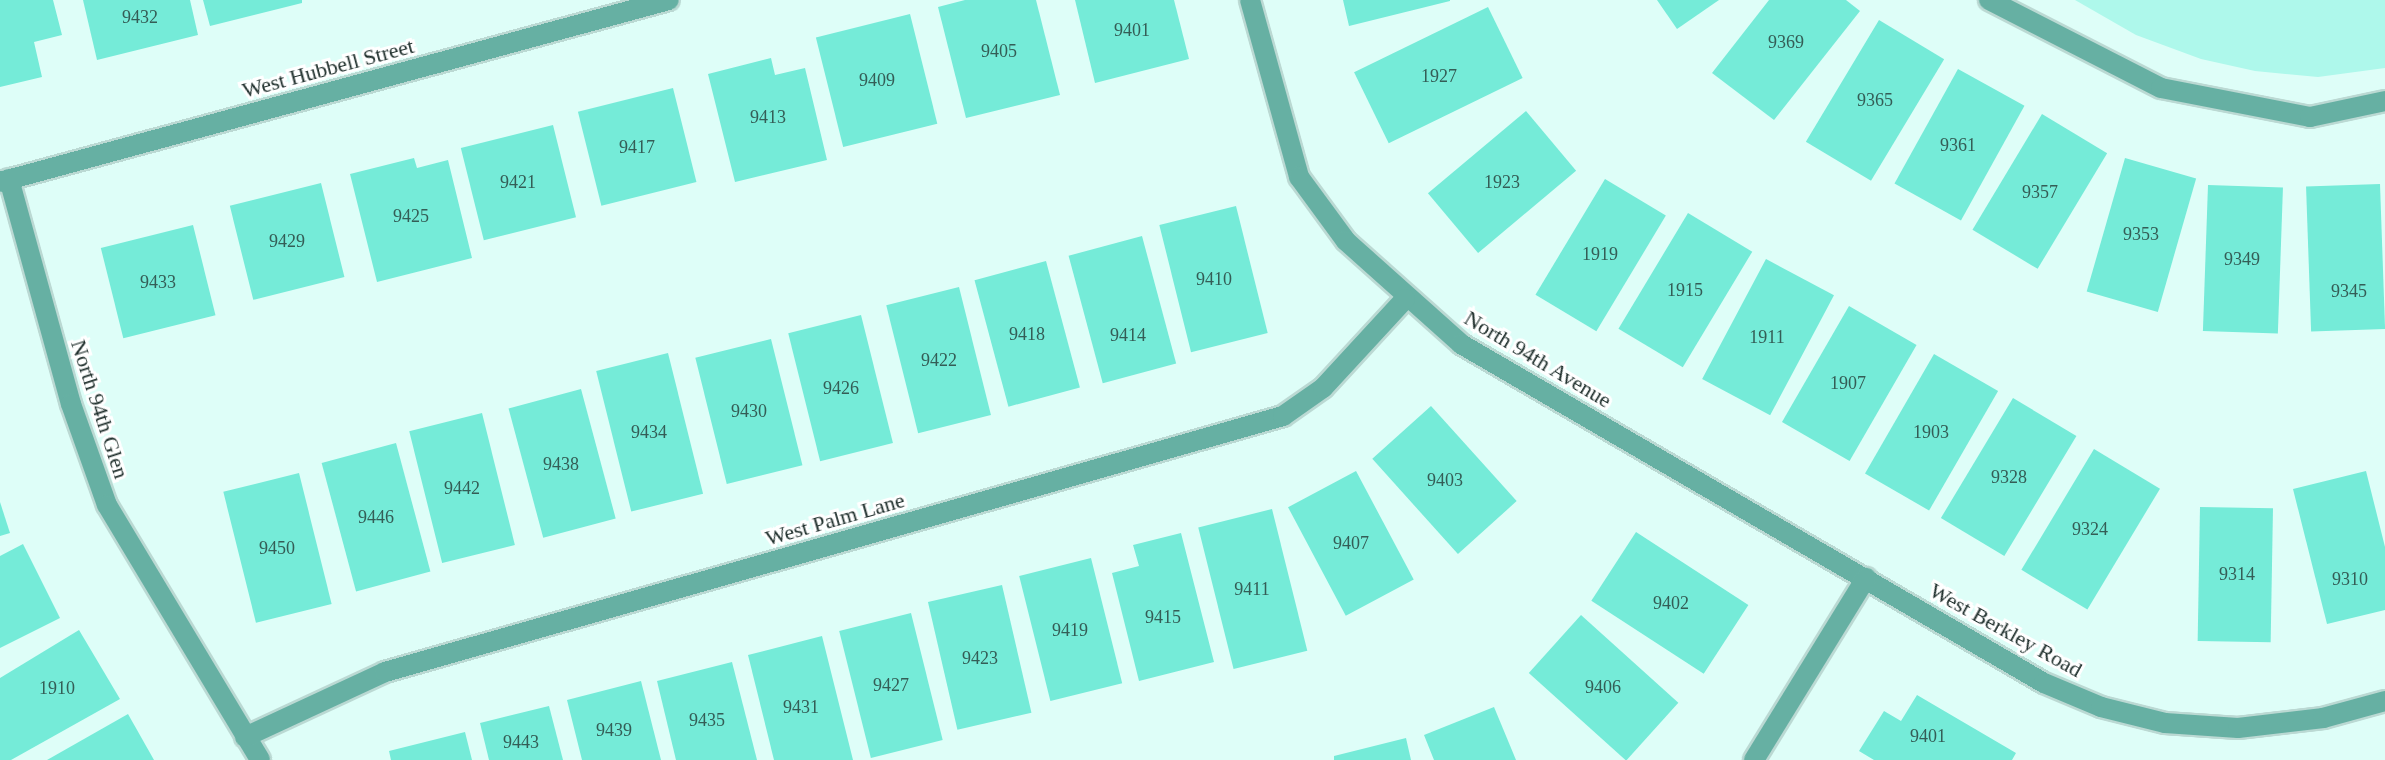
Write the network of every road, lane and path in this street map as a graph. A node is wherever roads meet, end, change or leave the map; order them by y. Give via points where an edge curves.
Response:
1 (1250, 0) edge
2 (1989, 0) edge
3 (656, 2) edge
4 (2385, 101) edge
5 (4, 180) edge
6 (1405, 299) junction
7 (1866, 578) junction
8 (2385, 701) edge
9 (245, 737) junction
10 (260, 760) edge
11 (1754, 760) edge

1 - 6 street, North 94th Avenue via 1299,177 1346,241
2 - 4 street via 2161,88 2310,117
3 - 5 street, West Hubbell Street
5 - 9 street, North 94th Glen via 102,492
6 - 7 street, North 94th Avenue via 1461,344
6 - 9 street, West Palm Lane via 1323,388 1283,416 385,672
7 - 8 street, West Berkley Road via 2044,683 2101,707 2165,723 2238,728 2323,718
7 - 11 street
9 - 10 street, North 94th Glen

